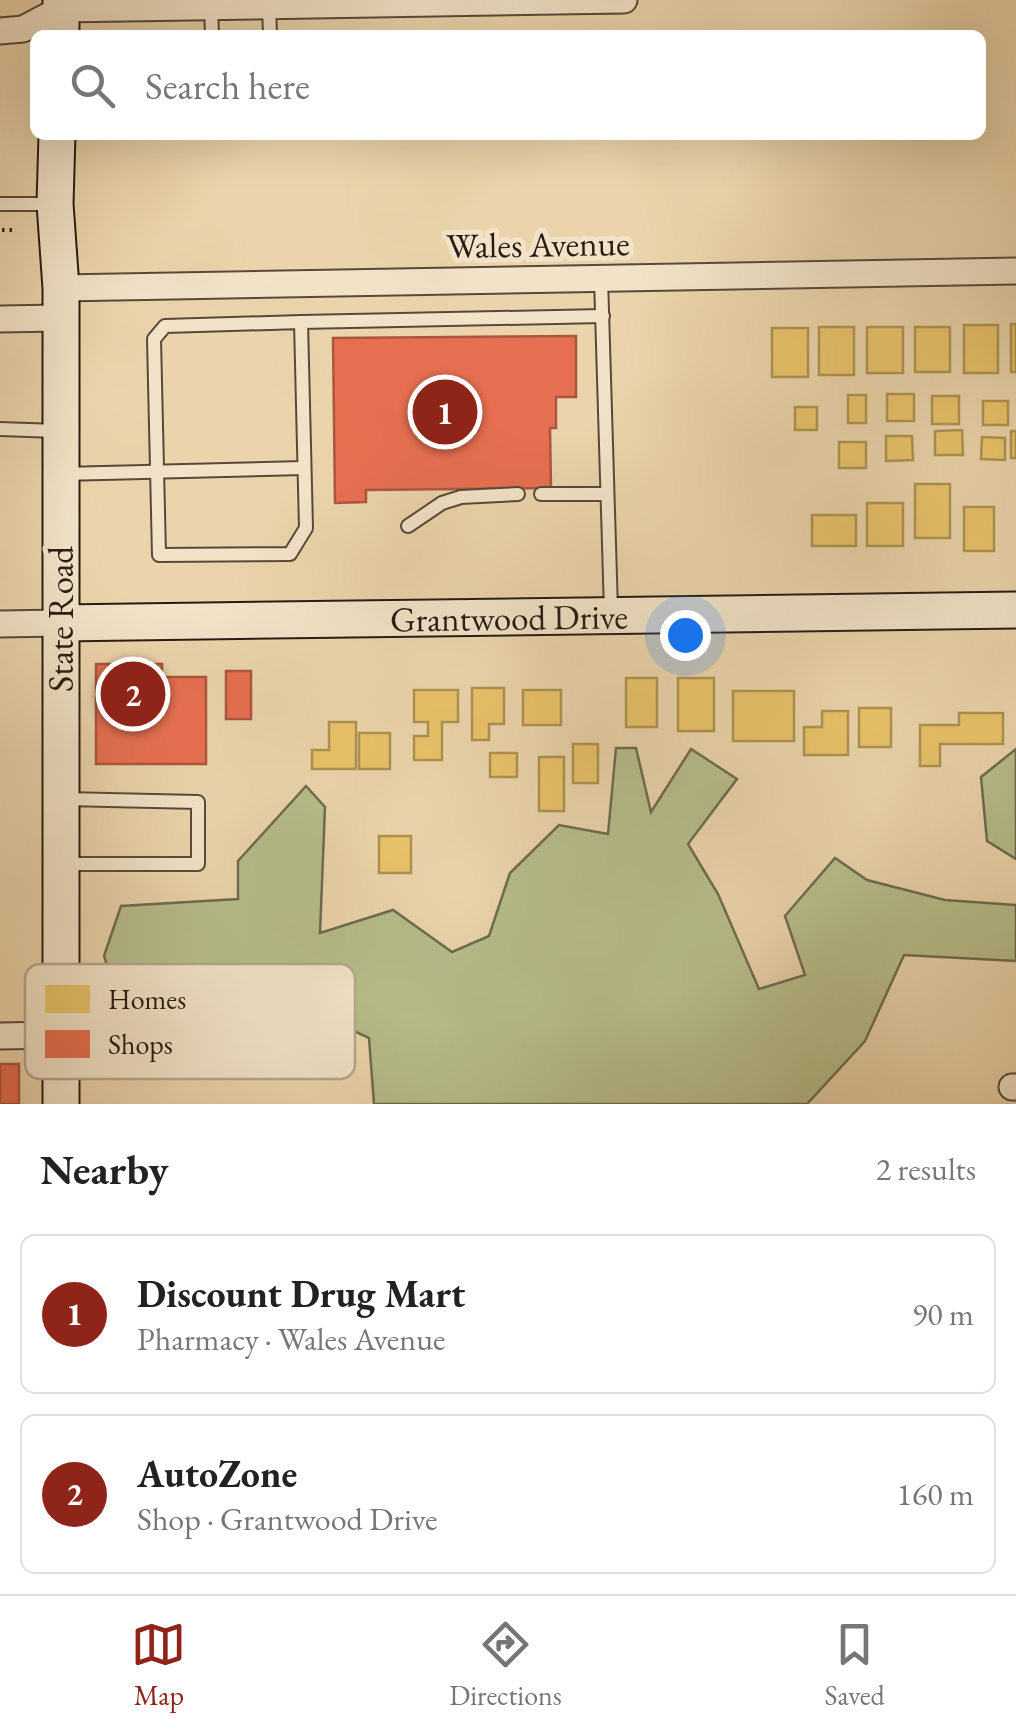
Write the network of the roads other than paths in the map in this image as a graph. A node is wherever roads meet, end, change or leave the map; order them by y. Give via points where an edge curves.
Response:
1 (624, 0) edge
2 (139, 4) edge
3 (258, 4) edge
4 (211, 6) junction
5 (60, 15) edge
6 (212, 30) edge
7 (268, 30) edge
8 (0, 31) edge
9 (57, 140) edge
10 (0, 204) edge
11 (55, 204) junction
12 (1016, 271) edge
13 (602, 278) junction
14 (59, 303) junction
15 (603, 316) junction
16 (0, 319) edge
17 (301, 322) junction
18 (0, 430) edge
19 (60, 431) junction
20 (304, 468) junction
21 (157, 472) junction
22 (60, 474) junction
23 (518, 494) dead end
24 (541, 494) dead end
25 (607, 494) junction
26 (408, 526) dead end
27 (1016, 610) edge
28 (611, 615) junction
29 (0, 624) edge
30 (60, 624) junction
31 (60, 799) junction
32 (60, 864) junction
33 (60, 964) edge
34 (0, 1036) edge
35 (25, 1036) edge

1 - 3 street
2 - 4 street
2 - 5 street
3 - 4 street
3 - 7 lane
4 - 6 lane
5 - 8 street
9 - 11 main road, State Road
10 - 11 lane
11 - 14 main road, State Road
12 - 13 street, Wales Avenue
13 - 14 street, Wales Avenue
13 - 15 lane
14 - 16 street, Wales Avenue
14 - 19 main road, State Road
15 - 17 lane
15 - 25 lane
17 - 20 lane
17 - 21 lane via 165,326 154,339
18 - 19 lane
19 - 22 main road, State Road
20 - 21 lane
20 - 21 lane via 306,528 290,554 158,555
21 - 22 lane
22 - 30 main road, State Road
23 - 26 lane via 461,496
24 - 25 lane
25 - 28 lane
27 - 28 main road, Grantwood Drive
28 - 30 main road, Grantwood Drive
29 - 30 street, Grantwood Drive
30 - 31 main road, State Road
31 - 32 main road, State Road
31 - 32 lane via 198,802 198,864
32 - 33 main road, State Road
34 - 35 street

